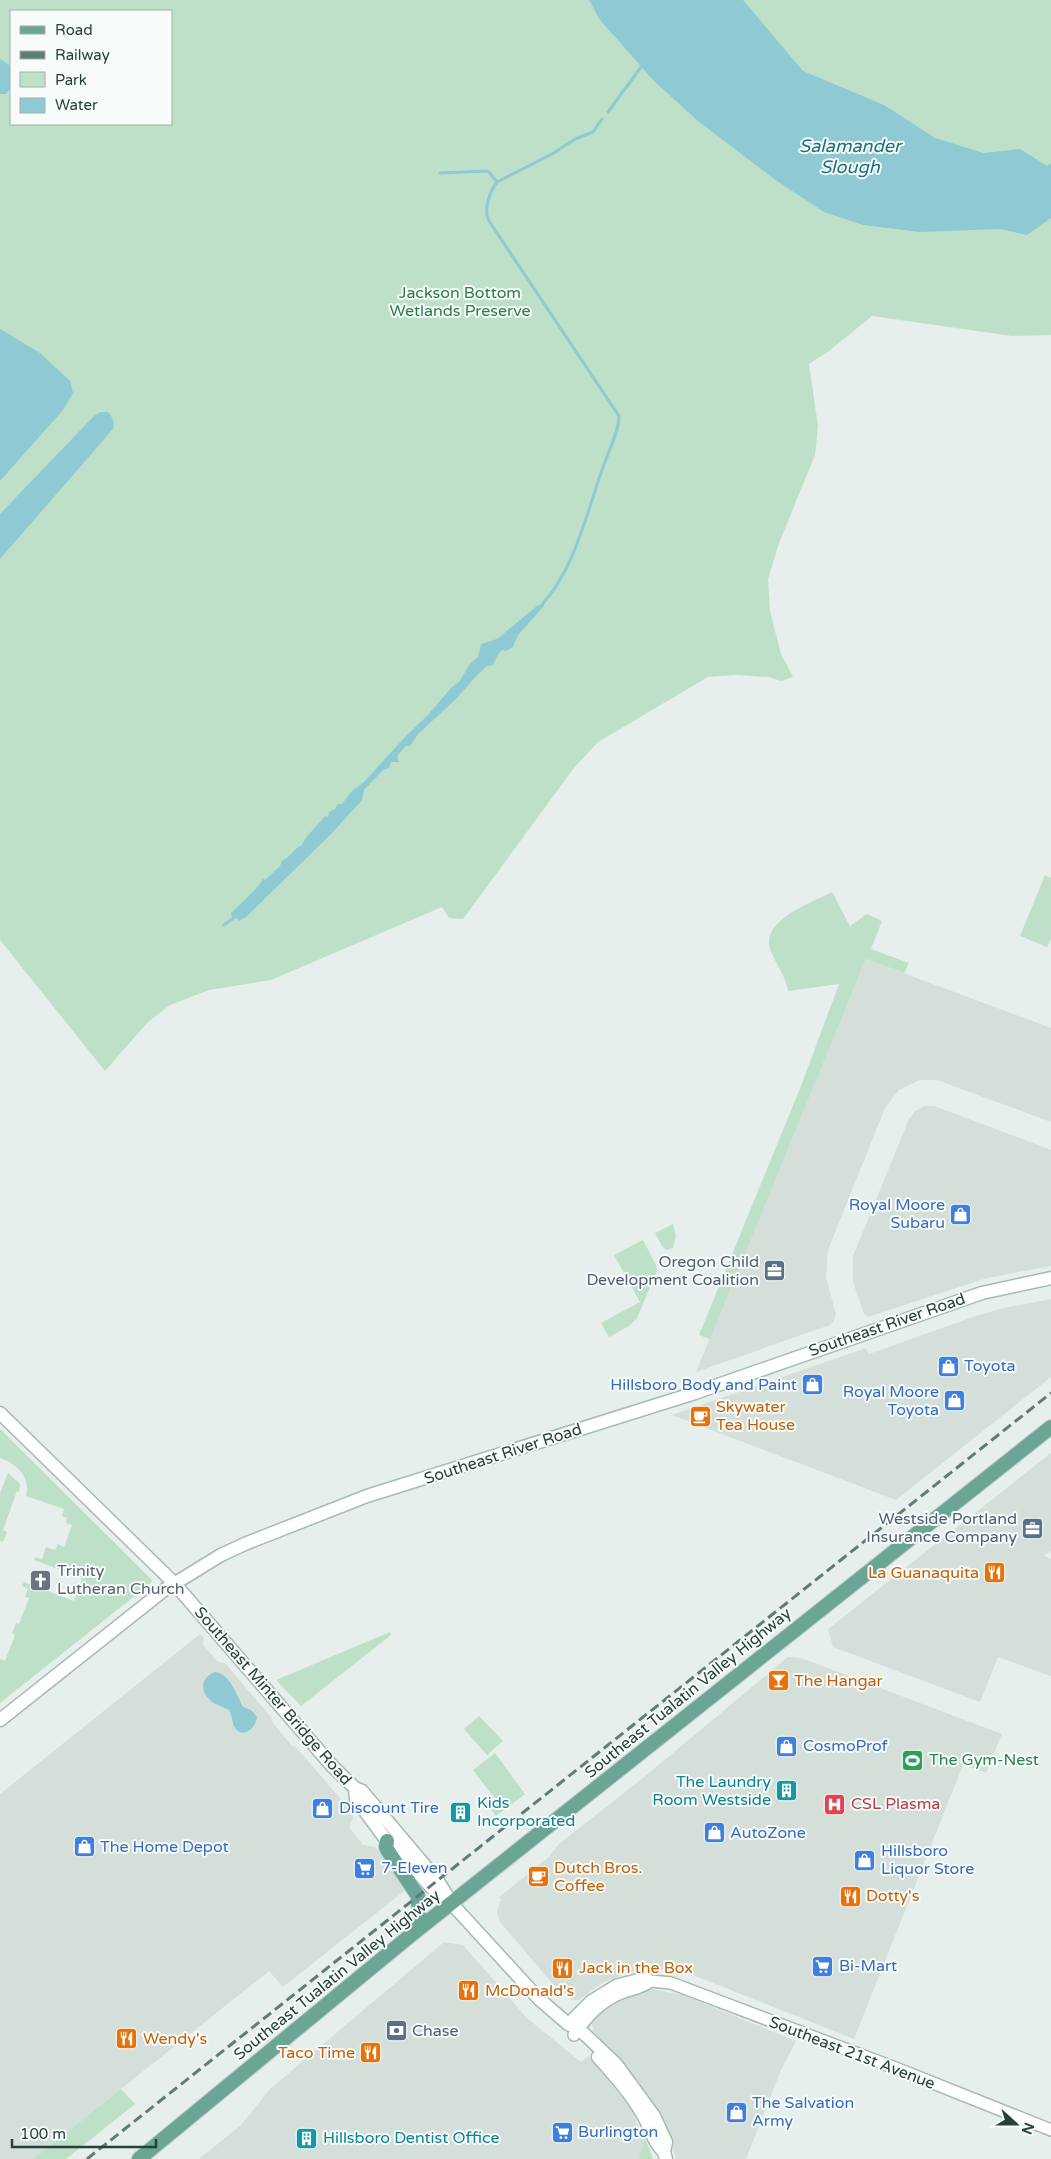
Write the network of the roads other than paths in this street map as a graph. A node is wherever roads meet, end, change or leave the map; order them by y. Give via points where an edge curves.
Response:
1 (1051, 1278) edge
2 (0, 1413) edge
3 (1051, 1427) edge
4 (174, 1583) junction
5 (0, 1720) edge
6 (355, 1788) junction
7 (387, 1841) junction
8 (452, 1904) junction
9 (411, 1935) junction
10 (573, 2029) junction
11 (1051, 2130) edge
12 (665, 2156) edge
13 (138, 2159) edge

1 - 4 main road, Southeast River Road via 982,1293 695,1393 368,1496 247,1543
2 - 4 main road, Southeast Minter Bridge Road
3 - 8 main road, Southeast Tualatin Valley Highway
4 - 5 main road, Southeast River Road
4 - 6 main road, Southeast Minter Bridge Road via 333,1767
6 - 7 main road, Southeast Minter Bridge Road via 356,1799
6 - 8 main road, Southeast Minter Bridge Road via 362,1792 438,1881
7 - 8 main road, Southeast Minter Bridge Road via 430,1887
7 - 9 main road via 388,1851 418,1896 419,1916
8 - 9 main road, Southeast Tualatin Valley Highway
8 - 10 main road via 539,1999
9 - 13 main road, Southeast Tualatin Valley Highway
10 - 11 street, Southeast 21st Avenue via 590,2001 607,1990 644,1978 683,1987
10 - 12 main road via 616,2064 646,2103 666,2142

